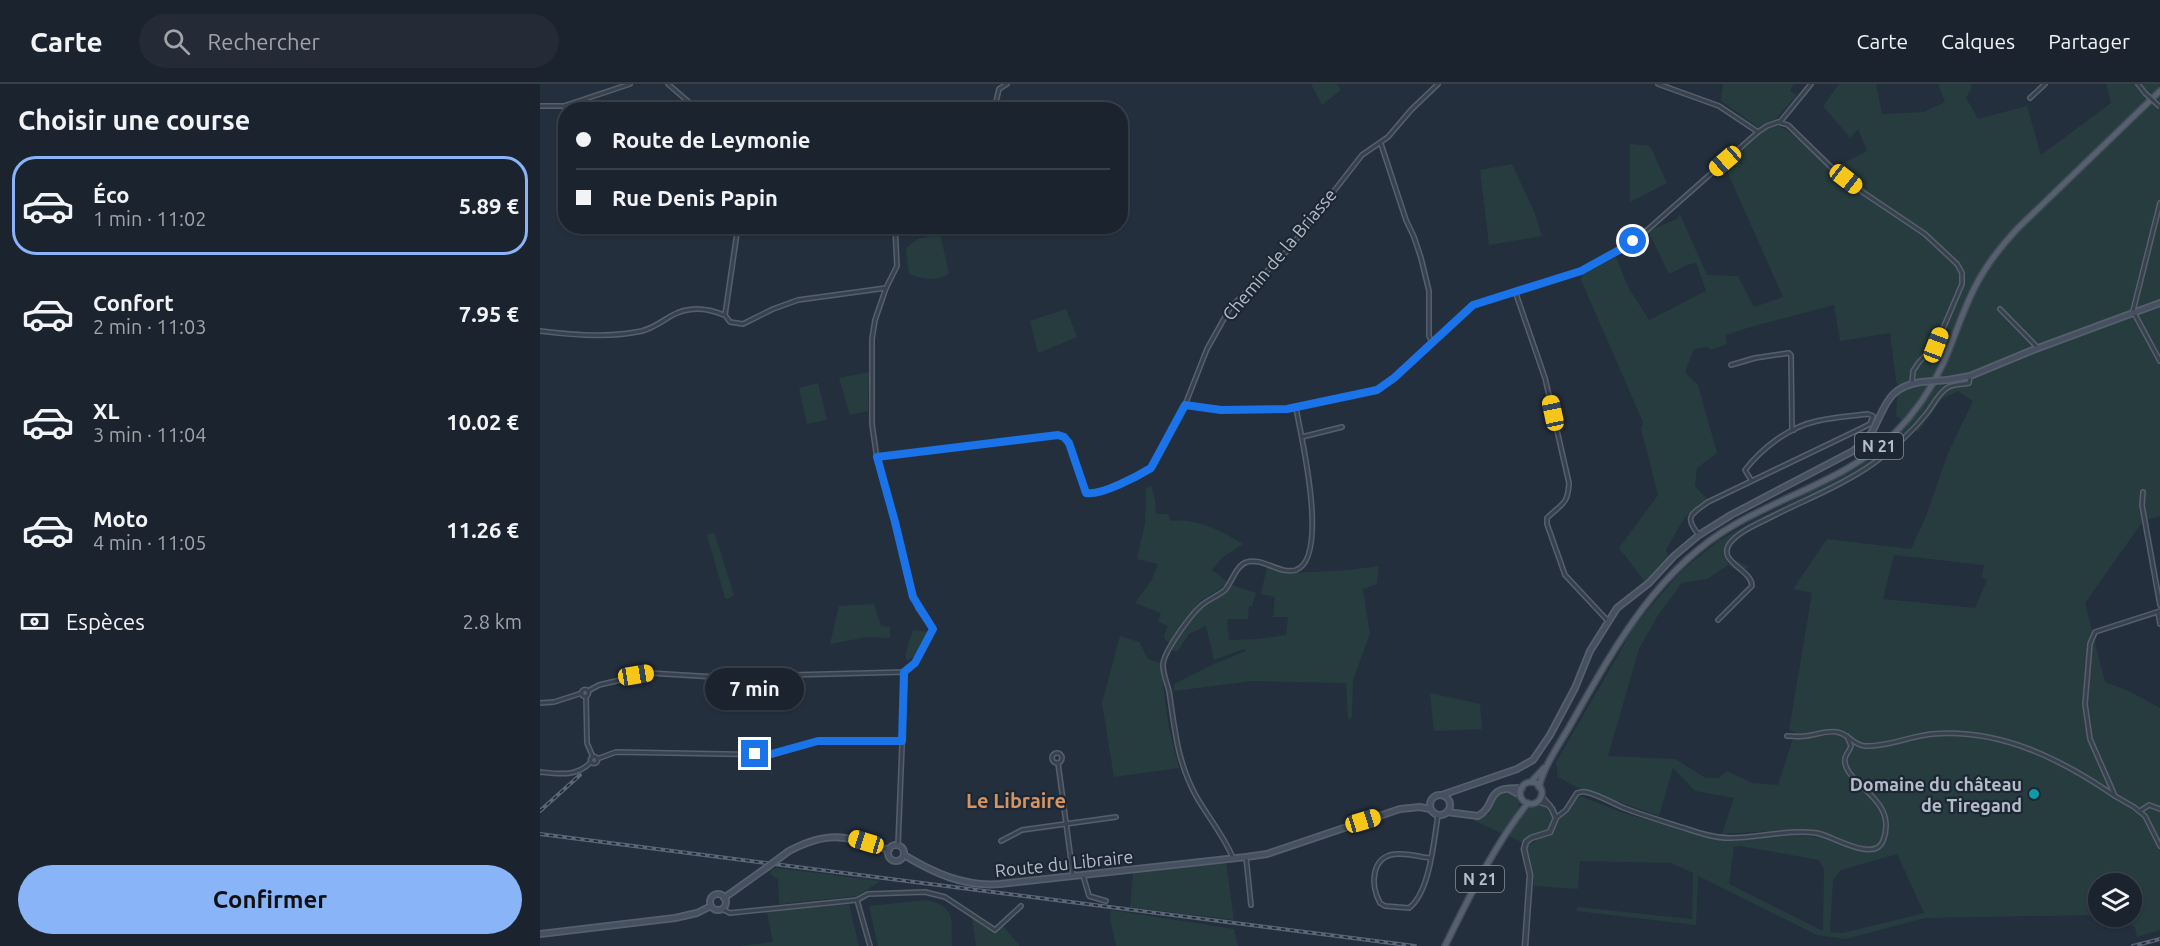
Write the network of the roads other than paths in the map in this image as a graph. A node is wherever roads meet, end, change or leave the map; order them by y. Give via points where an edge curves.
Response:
1 (630, 84) edge
2 (668, 84) edge
3 (1007, 84) edge
4 (1438, 84) edge
5 (1658, 84) edge
6 (1811, 84) edge
7 (2045, 84) edge
8 (2138, 84) edge
9 (2160, 92) edge
10 (2030, 98) dead end
11 (576, 102) edge
12 (689, 102) edge
13 (996, 102) edge
14 (540, 106) edge
15 (558, 106) edge
16 (2160, 107) edge
17 (1780, 123) junction
18 (1758, 132) junction
19 (1381, 144) junction
20 (2160, 203) edge
21 (737, 234) edge
22 (895, 234) edge
23 (886, 288) junction
24 (1515, 291) junction
25 (2160, 303) edge
26 (2000, 309) dead end
27 (2133, 313) junction
28 (725, 315) junction
29 (540, 331) edge
30 (1432, 342) junction
31 (2038, 348) junction
32 (2160, 361) edge
33 (1731, 364) dead end
34 (1970, 376) junction
35 (1912, 383) junction
36 (1185, 405) junction
37 (1296, 408) junction
38 (1342, 427) dead end
39 (1794, 430) junction
40 (1302, 437) junction
41 (877, 457) junction
42 (1751, 480) junction
43 (2143, 492) dead end
44 (1700, 535) junction
45 (2160, 604) edge
46 (2159, 612) edge
47 (1718, 620) dead end
48 (1608, 621) junction
49 (2160, 624) edge
50 (904, 672) junction
51 (588, 691) junction
52 (582, 693) junction
53 (586, 696) junction
54 (540, 703) edge
55 (1787, 736) dead end
56 (1847, 736) junction
57 (902, 741) junction
58 (1555, 752) junction
59 (595, 758) junction
60 (1058, 763) dead end
61 (540, 772) edge
62 (1531, 782) junction
63 (1539, 787) junction
64 (1522, 788) junction
65 (1457, 789) junction
66 (1509, 789) junction
67 (1442, 795) junction
68 (2115, 796) junction
69 (1539, 799) junction
70 (1524, 800) junction
71 (1430, 801) junction
72 (1449, 802) junction
73 (1420, 807) junction
74 (1430, 809) junction
75 (2160, 809) edge
76 (2140, 811) junction
77 (1447, 812) junction
78 (1458, 812) junction
79 (1438, 815) junction
80 (1116, 817) dead end
81 (1556, 818) junction
82 (1067, 824) junction
83 (1001, 841) dead end
84 (898, 845) junction
85 (2160, 846) edge
86 (889, 849) junction
87 (904, 855) junction
88 (1246, 857) junction
89 (1233, 858) junction
90 (1430, 858) junction
91 (1083, 874) junction
92 (1073, 875) junction
93 (724, 898) junction
94 (857, 900) junction
95 (1106, 901) dead end
96 (1251, 905) dead end
97 (711, 906) junction
98 (1021, 906) dead end
99 (722, 909) junction
100 (540, 932) edge
101 (870, 946) edge
102 (1446, 946) edge
103 (1525, 946) edge

1 - 11 street
2 - 12 street
3 - 13 street via 999,89
4 - 19 street, Chemin de la Briasse
5 - 18 street via 1719,106
6 - 17 street
7 - 10 street
8 - 16 street, bridge
9 - 58 main road, N 21 via 1996,253 1975,288 1941,367 1913,413 1894,434 1847,468 1731,526 1698,550 1659,587 1626,630
14 - 15 street
17 - 18 street
17 - 35 street via 1798,133 1834,170 1931,238 1960,269 1962,284 1936,345 1913,371
18 - 24 street via 1621,249 1581,271
19 - 30 street via 1421,258 1429,291
19 - 36 street, Chemin de la Briasse via 1362,155 1288,249 1230,308 1207,349
20 - 27 street
21 - 28 street
22 - 23 street via 897,266
23 - 28 street via 798,300 743,324 730,322
23 - 41 street via 875,320 871,357 872,424
24 - 30 street via 1473,305
24 - 48 street via 1545,378 1569,483 1564,505 1547,518 1547,524 1565,575
25 - 27 main road
26 - 31 street
27 - 31 main road
27 - 32 street
28 - 29 street via 698,308 642,331
30 - 37 street via 1377,390
31 - 34 main road
33 - 39 street via 1791,355
34 - 35 main road, bridge
34 - 47 street via 1969,383 1942,391 1910,432 1874,463 1732,541 1728,557 1748,575 1752,586
35 - 44 main road via 1886,402 1868,437 1853,451
36 - 37 street via 1221,410
36 - 41 street, Chemin de la Briasse via 1151,468 1090,494 1083,489 1069,443 1058,435
37 - 40 street
38 - 40 street
39 - 42 street via 1752,461 1745,470
39 - 42 street via 1814,422 1873,416 1870,424
40 - 89 street via 1310,482 1312,530 1307,559 1290,570 1255,561 1241,565 1226,589 1199,607 1162,664 1183,770
41 - 50 street via 913,597 933,629 915,663
42 - 44 street via 1690,515 1689,520
43 - 45 street
44 - 48 main road via 1621,604
46 - 49 street
46 - 68 street via 2102,628 2095,632 2090,644 2085,704 2090,739
48 - 65 main road via 1538,755 1517,769
50 - 51 street via 715,676 650,673
50 - 57 street
51 - 52 street via 584,689
51 - 53 street
52 - 53 street
52 - 54 street
53 - 59 street via 587,743
55 - 56 street via 1830,731
56 - 68 street via 1865,746 1933,734 1974,735 2024,746 2075,770
56 - 81 street via 1851,746 1845,758 1850,775 1872,794 1884,816 1884,836 1876,848 1858,849 1816,833 1718,837 1636,813 1586,792 1577,793
57 - 59 street via 818,741 771,754 616,752
57 - 84 street
58 - 62 main road, N 21
58 - 63 main road, N 21
59 - 61 street via 570,774
60 - 82 street
62 - 63 main road
62 - 64 main road
63 - 69 main road
64 - 66 main road
64 - 70 main road
65 - 67 main road
65 - 72 main road
66 - 70 main road
66 - 78 main road via 1497,792 1488,810 1478,816
67 - 71 main road
67 - 72 main road
68 - 76 street
69 - 70 main road
69 - 81 street via 1549,805
70 - 102 main road, N 21
71 - 73 main road
71 - 74 main road
72 - 77 main road
72 - 78 main road
73 - 74 main road
73 - 88 main road, Route du Libraire via 1400,809 1267,854
74 - 79 main road
75 - 76 street via 2150,805
76 - 85 street
77 - 78 main road
77 - 79 main road
79 - 90 street
80 - 82 street
81 - 103 street via 1550,832 1531,838 1524,849 1530,874
82 - 83 street via 1022,830
82 - 92 street
84 - 86 main road
84 - 87 main road
86 - 87 main road via 894,860
86 - 93 main road, bridge via 842,837 818,838 789,851
87 - 92 main road, Route du Libraire via 945,877 972,884
88 - 89 main road, Route du Libraire
88 - 96 street
89 - 91 main road, Route du Libraire
90 - 90 street via 1426,879 1414,904 1409,908 1380,903 1373,878 1377,864 1398,854
91 - 92 main road, Route du Libraire
91 - 95 street via 1089,896
93 - 97 main road via 715,895
93 - 99 main road via 726,905
94 - 98 street via 868,894 925,892 945,897 994,930
94 - 99 street via 730,913
94 - 101 street
97 - 99 main road
97 - 100 main road via 686,916

